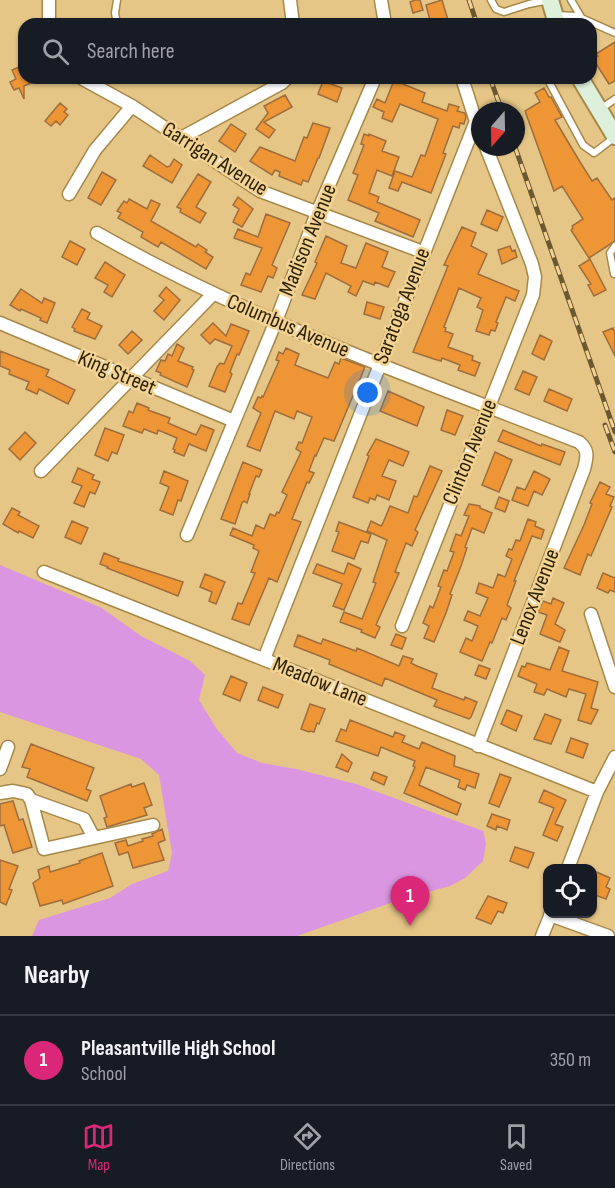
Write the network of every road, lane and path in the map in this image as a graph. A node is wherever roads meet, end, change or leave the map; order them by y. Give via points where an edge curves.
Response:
1 (49, 0) edge
2 (117, 0) edge
3 (290, 0) edge
4 (381, 0) edge
5 (491, 0) edge
6 (571, 0) edge
7 (553, 10) edge
8 (581, 17) joint
9 (49, 18) edge
10 (116, 18) edge
11 (292, 18) edge
12 (383, 18) edge
13 (597, 25) edge
14 (615, 33) edge
15 (100, 84) edge
16 (280, 84) edge
17 (372, 84) edge
18 (464, 84) edge
19 (550, 84) edge
20 (584, 84) edge
21 (615, 99) edge
22 (132, 106) junction
23 (471, 106) edge
24 (599, 110) junction
25 (615, 136) edge
26 (181, 138) junction
27 (471, 143) edge
28 (490, 156) edge
29 (69, 194) dead end
30 (317, 213) junction
31 (97, 233) dead end
32 (615, 246) edge
33 (423, 252) junction
34 (614, 274) dead end
35 (213, 294) junction
36 (276, 321) junction
37 (0, 323) edge
38 (379, 365) junction
39 (130, 379) junction
40 (488, 406) junction
41 (234, 422) junction
42 (585, 447) joint
43 (41, 471) dead end
44 (187, 535) dead end
45 (44, 572) dead end
46 (591, 614) dead end
47 (402, 626) dead end
48 (264, 659) junction
49 (615, 687) edge
50 (478, 746) junction
51 (8, 747) dead end
52 (615, 757) edge
53 (0, 769) edge
54 (597, 792) junction
55 (0, 793) edge
56 (31, 800) junction
57 (153, 825) dead end
58 (94, 838) junction
59 (570, 864) edge
60 (549, 918) edge
61 (561, 918) edge
62 (542, 936) edge
63 (608, 936) edge

1 - 9 street
2 - 10 lane
3 - 11 street
4 - 12 street
5 - 7 lane via 496,9 504,12 529,4
6 - 8 lane
7 - 8 lane
13 - 14 lane
15 - 22 street, Garrigan Avenue
16 - 26 street
17 - 30 street, Madison Avenue
18 - 23 street
19 - 25 lane via 583,145 594,153
20 - 24 street
21 - 24 lane
22 - 26 street, Garrigan Avenue
22 - 29 street via 95,150
24 - 25 street
26 - 30 street, Garrigan Avenue via 260,191
27 - 33 street, Saratoga Avenue
28 - 40 street, Clinton Avenue via 535,277 532,295
30 - 33 street, Garrigan Avenue
30 - 36 street, Madison Avenue
31 - 35 street, Columbus Avenue
32 - 34 lane via 610,254
33 - 38 street, Saratoga Avenue
35 - 36 street, Columbus Avenue
35 - 39 street
36 - 38 street, Columbus Avenue
36 - 41 street, Madison Avenue
37 - 39 street, King Street
38 - 40 street, Columbus Avenue
38 - 48 street, Saratoga Avenue
39 - 41 street, King Street
39 - 43 street
40 - 42 street, Columbus Avenue
40 - 47 street, Clinton Avenue
41 - 44 street, Madison Avenue
42 - 50 street, Lenox Avenue via 588,456 584,469
45 - 48 street, Meadow Lane
46 - 49 street
48 - 50 street, Meadow Lane
50 - 54 street, Meadow Lane
51 - 53 street
52 - 54 street
54 - 59 street
55 - 56 street via 27,794
56 - 58 street via 84,819
56 - 58 street via 44,849
57 - 58 street
60 - 62 street
61 - 63 street

